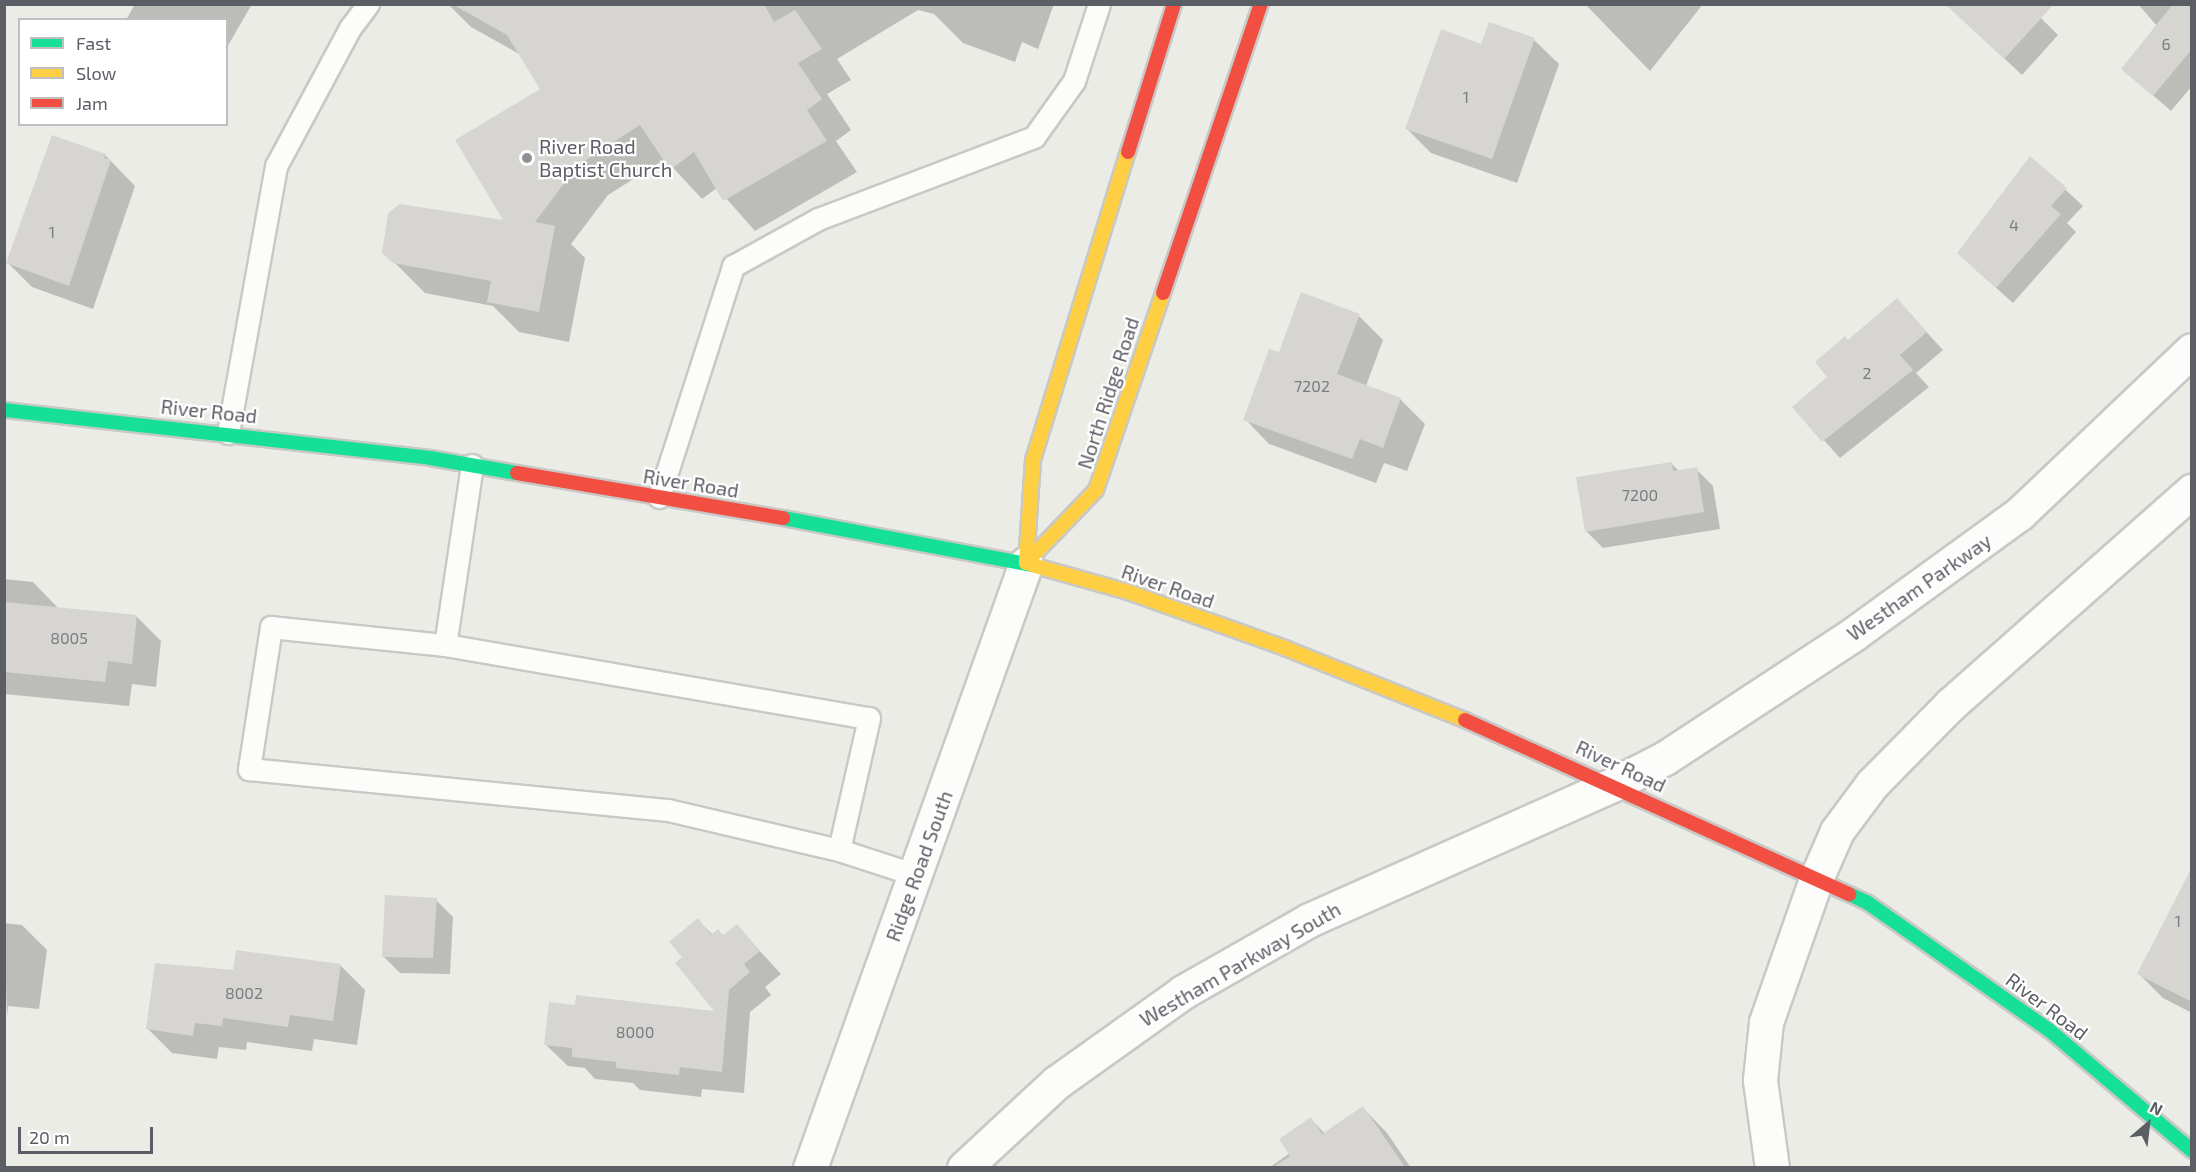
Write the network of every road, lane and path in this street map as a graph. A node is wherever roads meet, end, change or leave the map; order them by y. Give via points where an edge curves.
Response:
1 (368, 4) edge
2 (1099, 4) edge
3 (1174, 4) edge
4 (1261, 4) edge
5 (2192, 350) edge
6 (4, 410) edge
7 (228, 433) junction
8 (472, 465) junction
9 (2192, 491) edge
10 (659, 497) junction
11 (1026, 563) junction
12 (446, 645) junction
13 (1614, 784) junction
14 (839, 850) junction
15 (916, 875) junction
16 (1816, 879) junction
17 (2192, 1151) edge
18 (810, 1167) edge
19 (964, 1167) edge
20 (1772, 1167) edge

1 - 7 lane via 350,28 276,166
2 - 10 lane via 1074,81 1034,137 818,219 733,266
3 - 11 main road via 1033,460
4 - 11 main road, North Ridge Road via 1096,490
5 - 13 street, Westham Parkway via 2019,514 1974,549 1720,722
6 - 7 main road, River Road
7 - 8 main road, River Road
8 - 10 main road, River Road
8 - 12 lane
9 - 16 street via 1951,704 1872,784 1838,831
10 - 11 main road, River Road
11 - 13 main road, River Road via 1128,592 1285,648
11 - 15 street, Ridge Road South
12 - 14 lane via 868,718
12 - 14 lane via 271,627 249,769 668,810
13 - 16 main road, River Road
13 - 19 street, Westham Parkway South via 1309,920 1183,992 1057,1082
14 - 15 lane
15 - 18 street, Ridge Road South
16 - 17 main road, River Road via 1868,903 1983,981 2049,1030
16 - 20 street via 1766,1023 1760,1080

